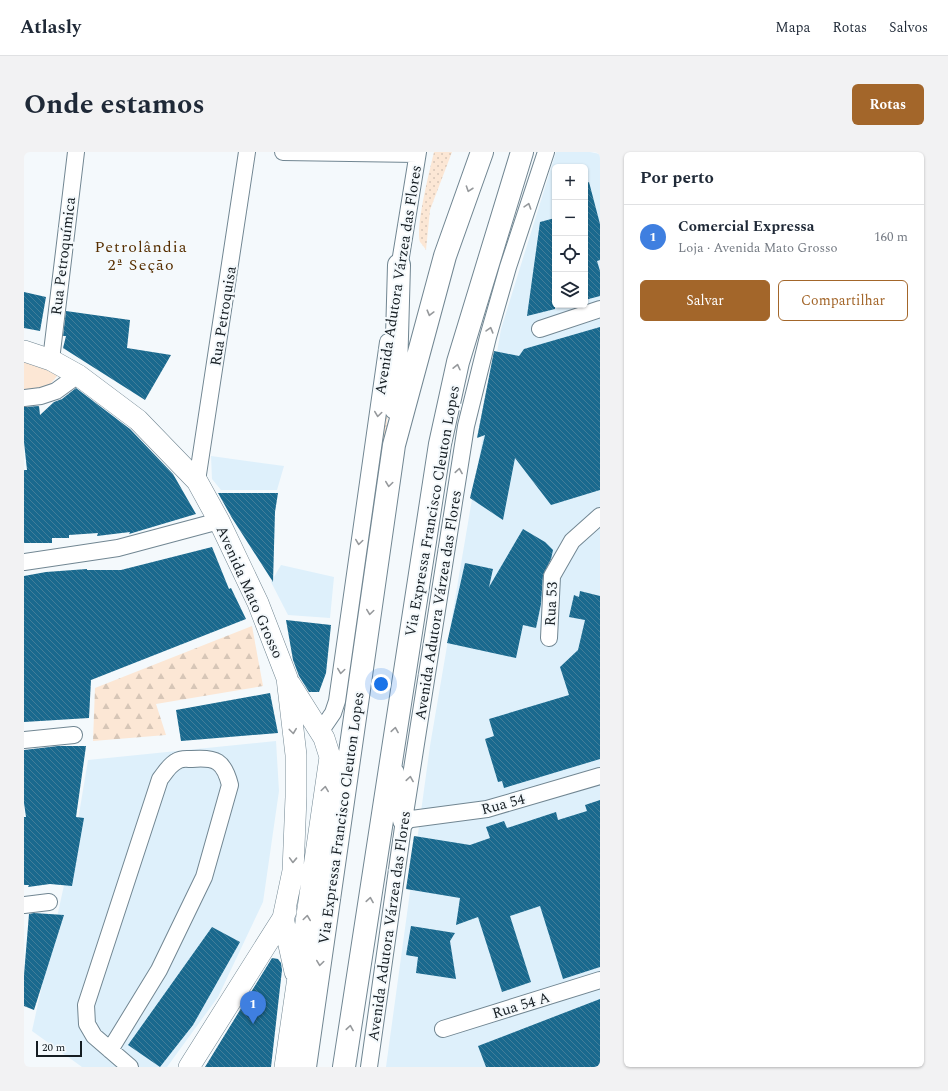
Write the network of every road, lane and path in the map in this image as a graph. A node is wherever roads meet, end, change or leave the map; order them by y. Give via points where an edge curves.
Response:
1 (76, 152) edge
2 (248, 152) edge
3 (283, 152) edge
4 (482, 152) edge
5 (522, 152) edge
6 (546, 152) edge
7 (417, 153) edge
8 (399, 265) junction
9 (600, 309) edge
10 (540, 329) dead end
11 (24, 351) edge
12 (50, 360) junction
13 (78, 376) junction
14 (24, 398) edge
15 (394, 445) junction
16 (198, 481) junction
17 (600, 516) edge
18 (219, 521) junction
19 (24, 562) edge
20 (549, 638) dead end
21 (287, 678) junction
22 (320, 732) junction
23 (74, 735) dead end
24 (24, 740) edge
25 (391, 760) junction
26 (600, 776) edge
27 (296, 797) junction
28 (404, 820) junction
29 (314, 868) junction
30 (49, 902) dead end
31 (24, 905) edge
32 (283, 918) junction
33 (259, 955) junction
34 (292, 960) junction
35 (600, 980) edge
36 (298, 984) junction
37 (443, 1029) dead end
38 (110, 1050) junction
39 (130, 1067) edge
40 (189, 1067) edge
41 (285, 1067) edge
42 (305, 1067) edge
43 (344, 1067) edge
44 (369, 1067) edge

1 - 12 street, Rua Petroquímica
2 - 16 street, Rua Petroquisa
3 - 7 street
4 -> 15 highway, Via Expressa Francisco Cleuton Lopes via 445,256
25 -> 5 highway, Via Expressa Francisco Cleuton Lopes via 442,437 458,362
28 -> 6 street, Avenida Adutora Várzea das Flores via 466,426 508,267
7 - 8 street, Avenida Adutora Várzea das Flores
8 - 15 highway
8 -> 22 street, Avenida Adutora Várzea das Flores via 337,701 333,713
9 - 10 street
11 - 12 main road, Avenida Mato Grosso
12 - 13 main road, Avenida Mato Grosso
13 - 14 street via 56,392
13 - 16 main road, Avenida Mato Grosso via 138,420
15 -> 42 highway, Via Expressa Francisco Cleuton Lopes
16 - 18 main road, Avenida Mato Grosso
17 - 20 street, Rua 53 via 572,540 552,576
18 - 19 street via 118,548
18 - 21 main road, Avenida Mato Grosso via 258,603
21 - 22 main road
21 -> 27 main road, Avenida Mato Grosso via 296,755
22 - 27 main road via 310,751
29 -> 22 main road via 330,757
23 - 24 street
25 - 28 highway
43 -> 25 highway, Via Expressa Francisco Cleuton Lopes
26 - 28 street, Rua 54 via 487,809
27 -> 32 main road, Avenida Mato Grosso via 293,871
28 - 44 street, Avenida Adutora Várzea das Flores
29 - 32 main road via 302,881
36 -> 29 main road
30 - 31 street
32 - 33 main road, Avenida Mato Grosso
32 - 34 main road
33 - 34 main road via 277,953
33 - 40 main road, Avenida Mato Grosso
34 - 36 main road
35 - 37 street, Rua 54 A
36 - 41 main road
38 - 38 street via 94,1036 87,1024 86,1005 160,779 178,760 204,758 218,762 227,771 230,785 204,877 159,970
38 - 39 street

